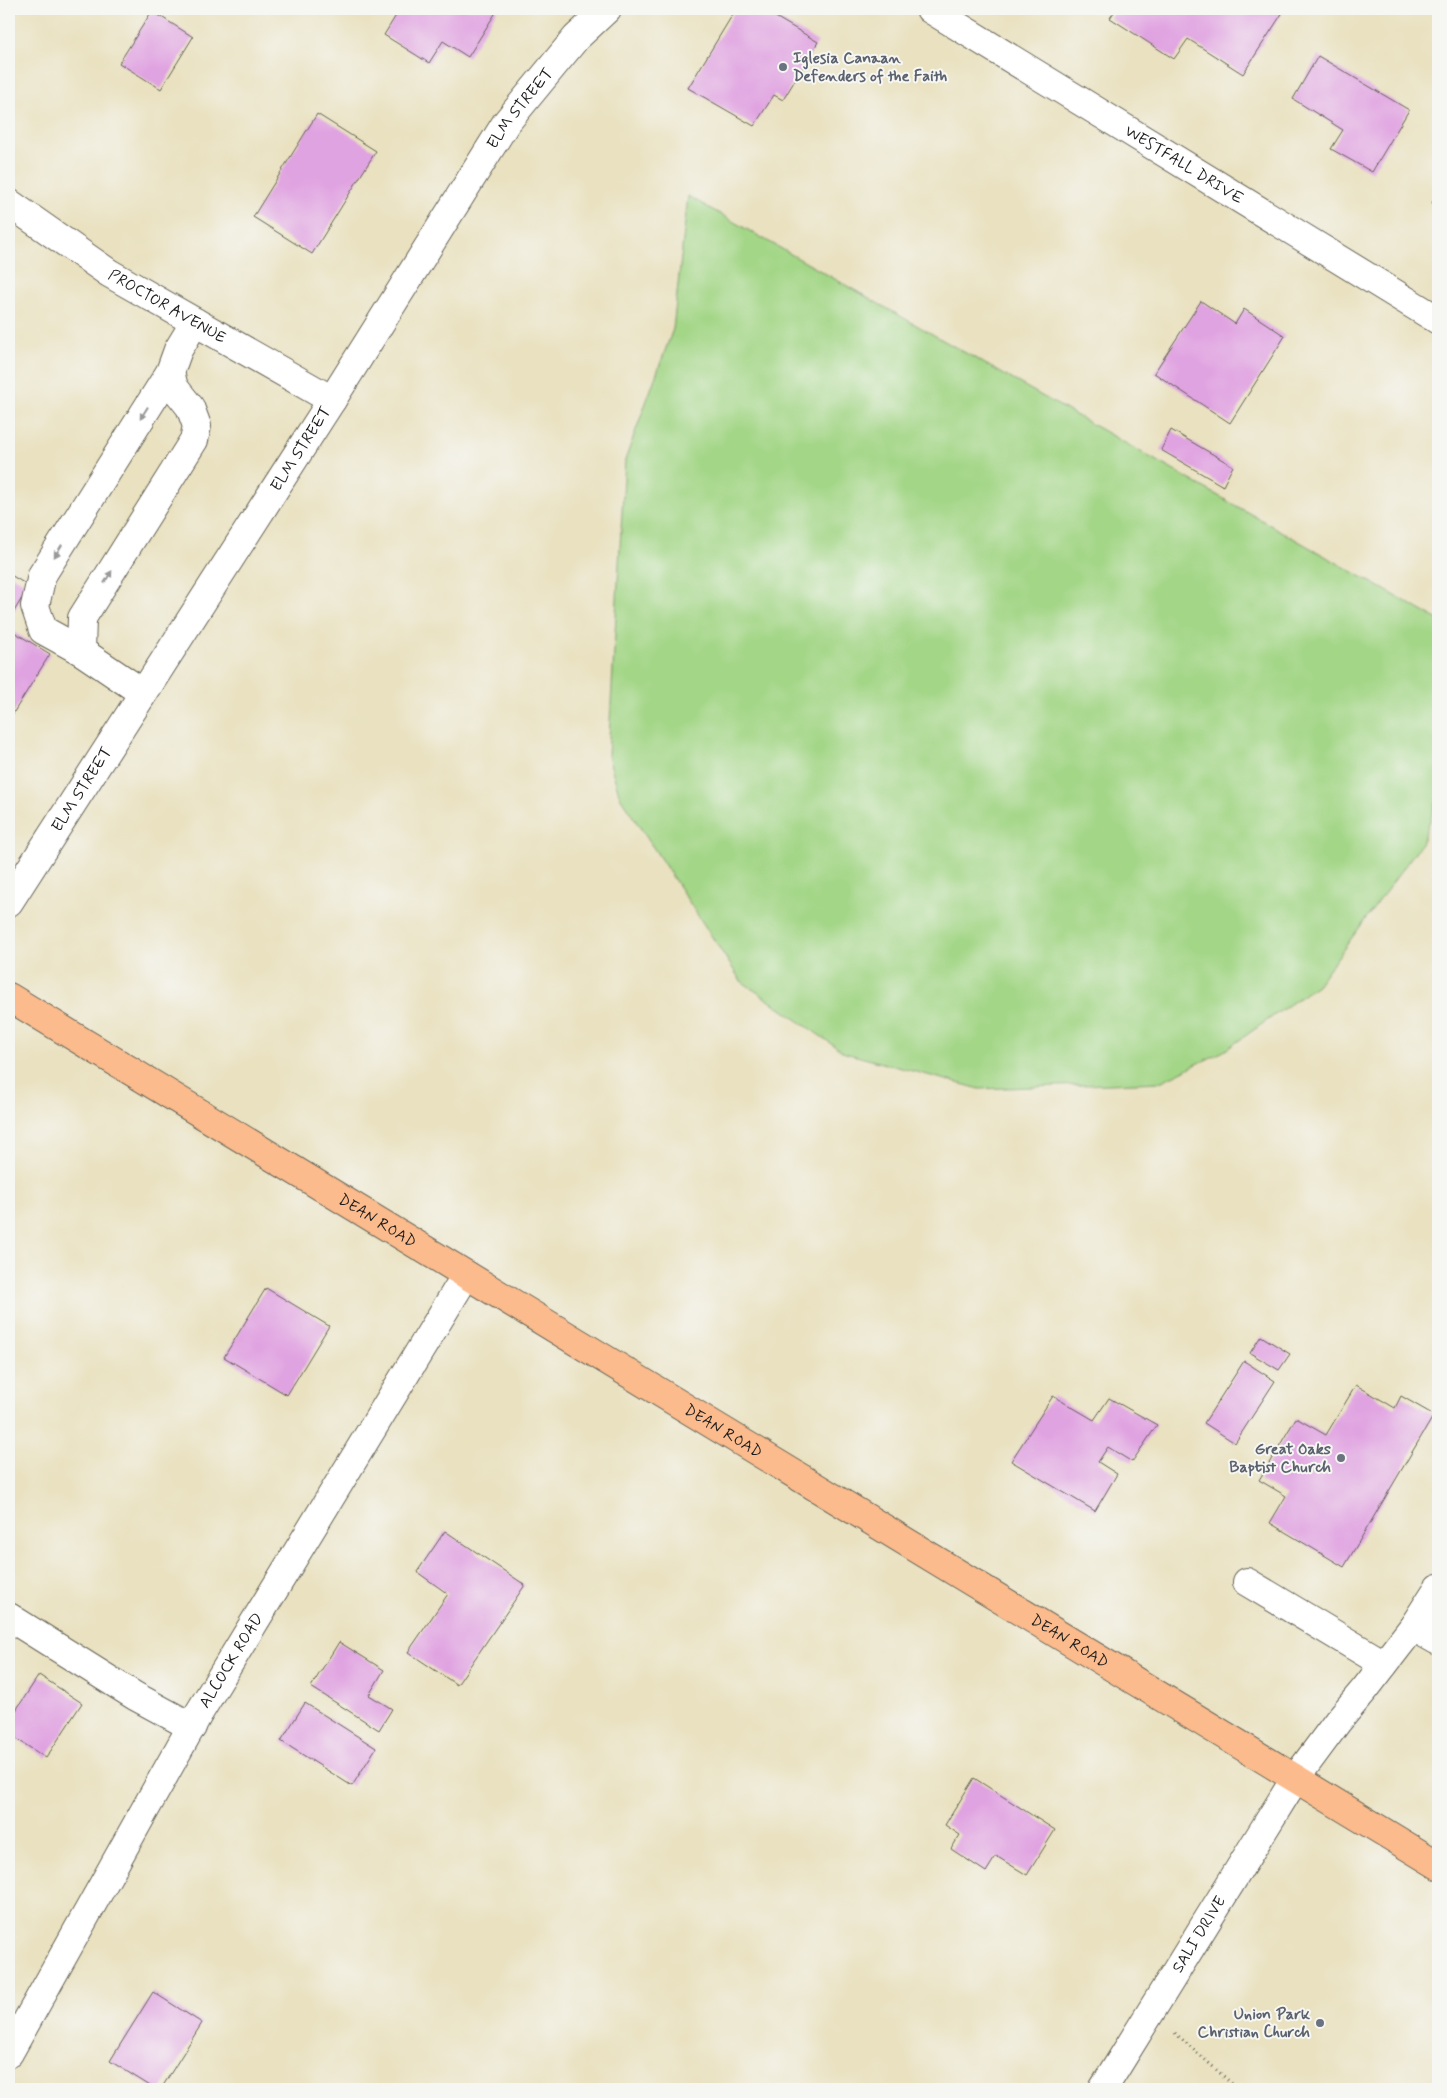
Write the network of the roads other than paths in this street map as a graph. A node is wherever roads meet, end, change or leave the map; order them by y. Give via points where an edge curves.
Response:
1 (607, 9) edge
2 (930, 9) edge
3 (9, 203) edge
4 (1438, 320) edge
5 (195, 322) junction
6 (170, 372) junction
7 (332, 400) junction
8 (81, 651) junction
9 (144, 693) junction
10 (9, 902) edge
11 (9, 997) edge
12 (466, 1275) junction
13 (1247, 1582) dead end
14 (1438, 1588) edge
15 (9, 1617) edge
16 (1413, 1626) junction
17 (1438, 1642) edge
18 (1384, 1664) junction
19 (192, 1727) junction
20 (1296, 1779) junction
21 (1438, 1865) edge
22 (9, 2053) edge
23 (1103, 2089) edge

1 - 7 street, ELM STREET via 576,38 506,123
2 - 4 street, WESTFALL DRIVE
3 - 5 street, PROCTOR AVENUE via 109,273
5 - 6 street via 178,350
5 - 7 street, PROCTOR AVENUE
8 -> 6 street via 82,618 194,440 197,426 190,407 174,387
6 -> 8 street via 42,575 35,606 43,630
7 - 9 street, ELM STREET
8 - 9 street
9 - 10 street, ELM STREET
11 - 12 main road, DEAN ROAD
12 - 19 street, ALCOCK ROAD
12 - 20 main road, DEAN ROAD
13 - 18 street
14 - 16 street, SALI DRIVE
15 - 19 street via 135,1696
16 - 17 street
16 - 18 street, SALI DRIVE
18 - 20 street, SALI DRIVE
19 - 22 street, ALCOCK ROAD
20 - 21 main road, DEAN ROAD
20 - 23 street, SALI DRIVE

